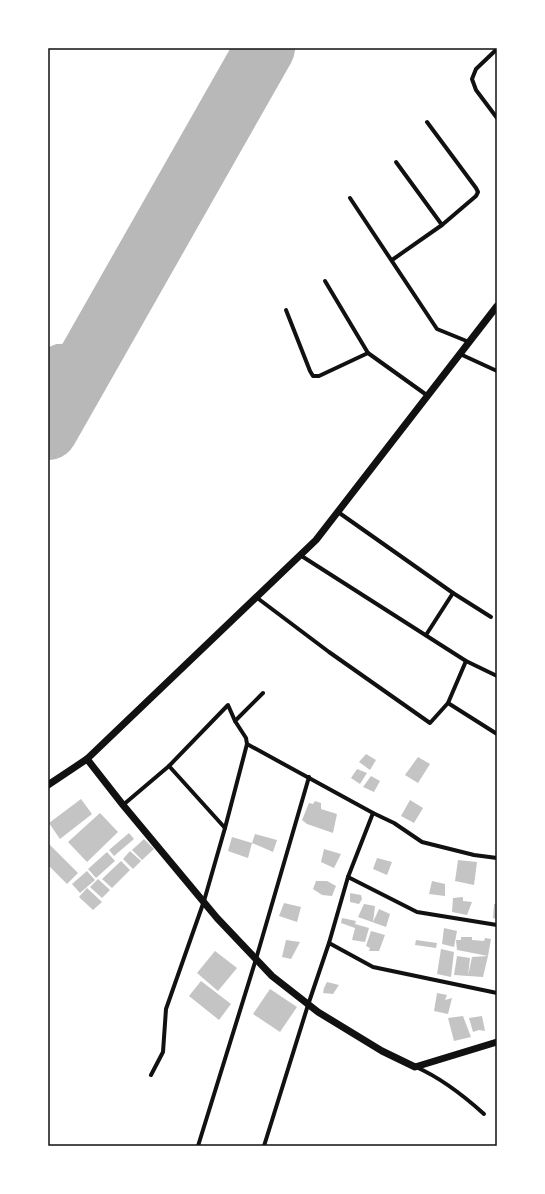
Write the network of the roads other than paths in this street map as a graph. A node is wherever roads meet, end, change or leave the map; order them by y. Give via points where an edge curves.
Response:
1 (497, 49) edge
2 (497, 118) edge
3 (427, 122) dead end
4 (396, 162) dead end
5 (350, 198) dead end
6 (442, 225) junction
7 (392, 260) junction
8 (326, 281) dead end
9 (497, 306) edge
10 (286, 310) dead end
11 (469, 342) junction
12 (368, 353) junction
13 (460, 354) junction
14 (497, 371) edge
15 (428, 396) junction
16 (338, 512) junction
17 (300, 555) junction
18 (453, 593) junction
19 (256, 597) junction
20 (492, 617) dead end
21 (426, 635) junction
22 (466, 661) junction
23 (497, 676) edge
24 (263, 693) dead end
25 (448, 704) junction
26 (235, 721) junction
27 (497, 734) edge
28 (247, 744) junction
29 (86, 759) junction
30 (169, 766) junction
31 (309, 777) junction
32 (48, 785) edge
33 (123, 805) junction
34 (373, 813) junction
35 (225, 828) junction
36 (497, 858) edge
37 (348, 877) junction
38 (204, 901) junction
39 (497, 925) edge
40 (330, 944) junction
41 (256, 959) junction
42 (497, 993) edge
43 (308, 1005) junction
44 (497, 1042) edge
45 (415, 1067) junction
46 (150, 1075) dead end
47 (484, 1114) dead end
48 (198, 1146) edge
49 (264, 1146) edge

1 - 2 street via 476,69 472,79 476,90
3 - 6 street via 478,192
4 - 6 street
5 - 7 street
6 - 7 street
7 - 11 street via 437,329
8 - 12 street
9 - 11 main road
10 - 12 street via 313,376
11 - 13 main road
12 - 15 street
13 - 14 street
13 - 15 main road
15 - 16 main road
16 - 17 main road via 316,540
16 - 18 street
17 - 19 main road
17 - 21 street
18 - 20 street
18 - 21 street
19 - 25 street via 430,723
19 - 29 main road
21 - 22 street
22 - 23 street
22 - 25 street
24 - 26 street
25 - 27 street
26 - 28 street
26 - 30 street via 228,705
28 - 31 street
28 - 35 street
29 - 32 main road
29 - 33 main road
30 - 33 street
30 - 35 street
31 - 34 street
31 - 41 street
33 - 38 main road
34 - 36 street via 394,823 422,842
34 - 37 street
35 - 38 street
37 - 39 street via 417,912
37 - 40 street
38 - 41 main road
38 - 46 street via 166,1009 162,1052
40 - 42 street via 373,967
40 - 43 street
41 - 43 main road via 272,976
41 - 48 street
43 - 45 main road via 382,1051
43 - 49 street
44 - 45 main road
45 - 47 street via 451,1087

